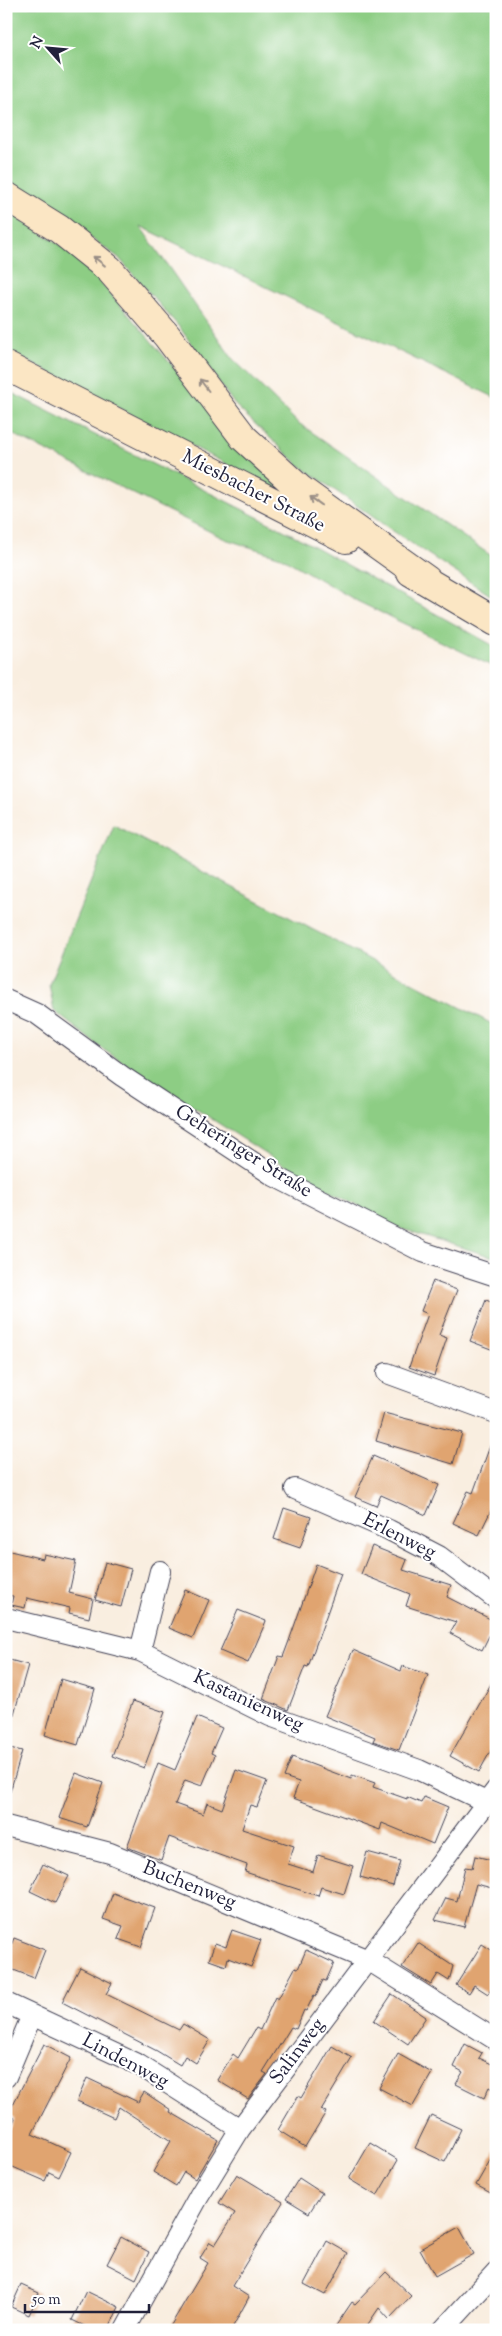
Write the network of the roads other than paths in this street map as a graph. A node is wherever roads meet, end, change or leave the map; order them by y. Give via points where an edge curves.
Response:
1 (6, 196) edge
2 (6, 366) edge
3 (427, 580) junction
4 (496, 622) edge
5 (6, 1000) edge
6 (496, 1276) edge
7 (387, 1372) dead end
8 (496, 1413) edge
9 (295, 1489) dead end
10 (160, 1571) dead end
11 (496, 1599) edge
12 (6, 1618) edge
13 (140, 1651) junction
14 (491, 1796) edge
15 (6, 1826) edge
16 (368, 1960) junction
17 (6, 2003) edge
18 (32, 2015) junction
19 (496, 2040) edge
20 (6, 2077) edge
21 (240, 2129) junction
22 (496, 2272) edge
23 (124, 2330) edge
24 (443, 2330) edge

3 -> 1 main road via 294,484 244,438 167,336 109,269 59,229
2 - 3 main road, Miesbacher Straße
3 - 4 main road, Miesbacher Straße
5 - 6 street, Geheringer Straße via 37,1014 122,1076 274,1176 423,1252
7 - 8 street
9 - 11 street, Erlenweg via 439,1556
10 - 13 street
12 - 13 street, Kastanienweg
13 - 14 street, Kastanienweg via 270,1716
14 - 16 street, Salinweg
15 - 16 street, Buchenweg via 110,1854
16 - 19 street, Buchenweg
16 - 21 street, Salinweg
17 - 18 street, Lindenweg
18 - 20 street
18 - 21 street, Lindenweg via 139,2065
21 - 23 street, Salinweg
22 - 24 street

